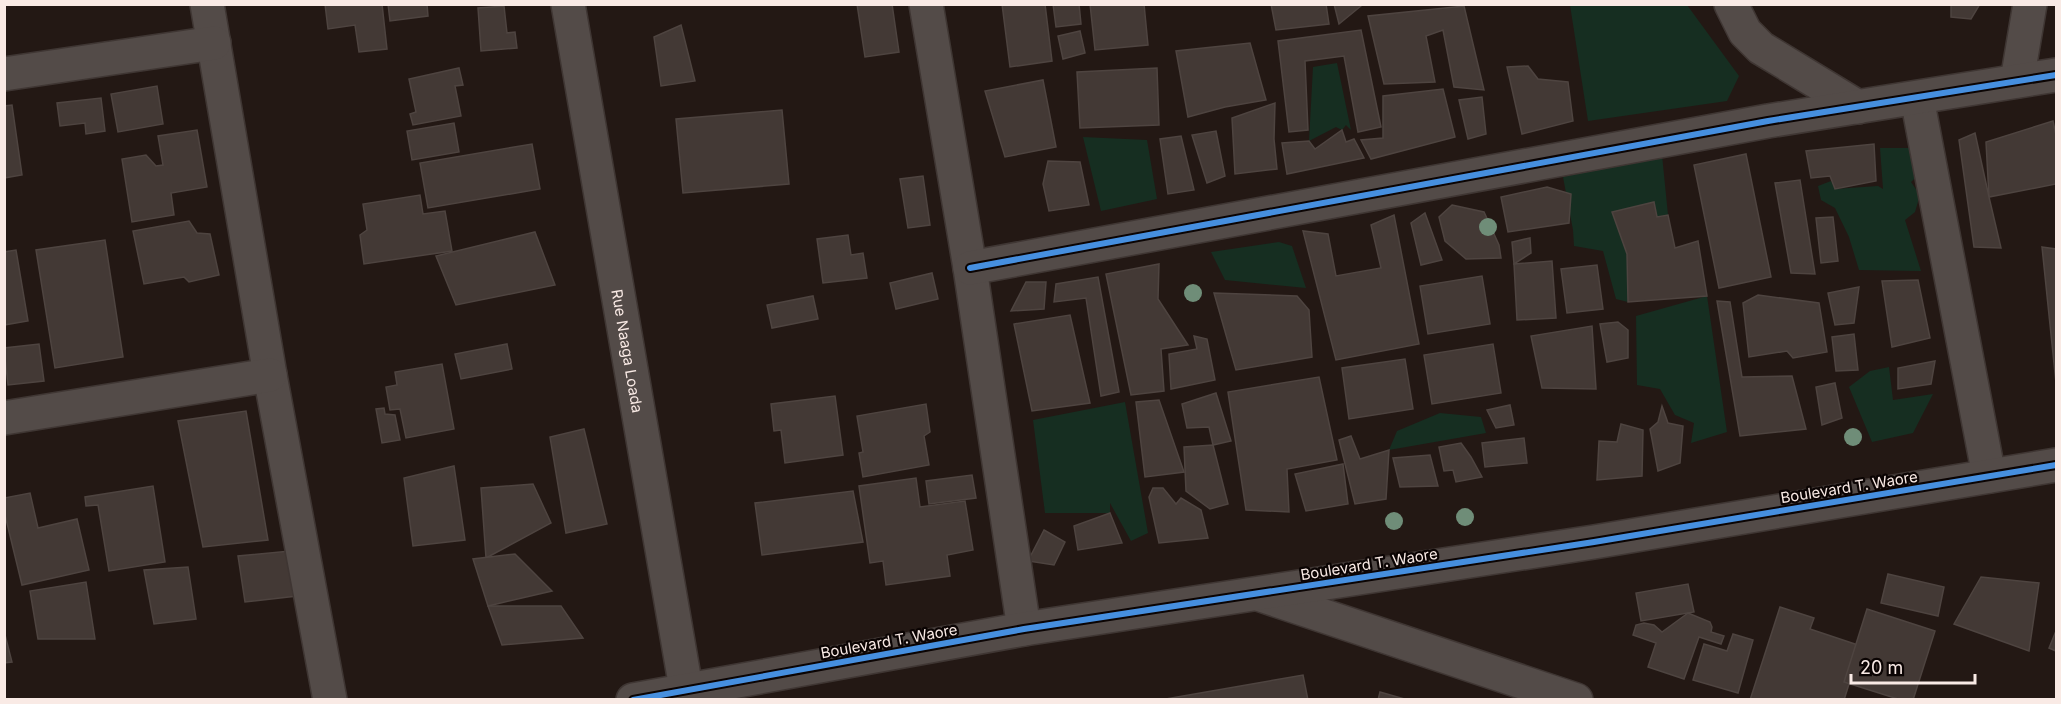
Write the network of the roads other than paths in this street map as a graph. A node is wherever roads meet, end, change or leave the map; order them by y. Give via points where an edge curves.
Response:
1 (207, 4) edge
2 (568, 4) edge
3 (926, 4) edge
4 (1731, 4) edge
5 (2030, 4) edge
6 (214, 43) junction
7 (4, 75) edge
8 (2056, 75) edge
9 (2017, 81) junction
10 (1917, 98) junction
11 (1858, 107) junction
12 (970, 268) junction
13 (270, 375) junction
14 (4, 418) edge
15 (2056, 465) edge
16 (1989, 476) junction
17 (1257, 593) junction
18 (1024, 629) junction
19 (687, 695) edge
20 (330, 699) edge
21 (633, 699) edge
22 (1576, 699) edge

1 - 6 street
2 - 19 street, Rue Naaga Loada
3 - 12 street
4 - 11 street via 1745,32 1761,48
5 - 9 street
6 - 7 street
6 - 13 street
8 - 9 street
9 - 10 street
10 - 11 street
10 - 16 street
11 - 12 street
12 - 18 street
13 - 14 street
13 - 20 street
15 - 16 street, Boulevard T. Waore
16 - 17 street, Boulevard T. Waore
17 - 18 street, Boulevard T. Waore
17 - 22 street
18 - 19 street, Boulevard T. Waore
19 - 21 street, Boulevard T. Waore

